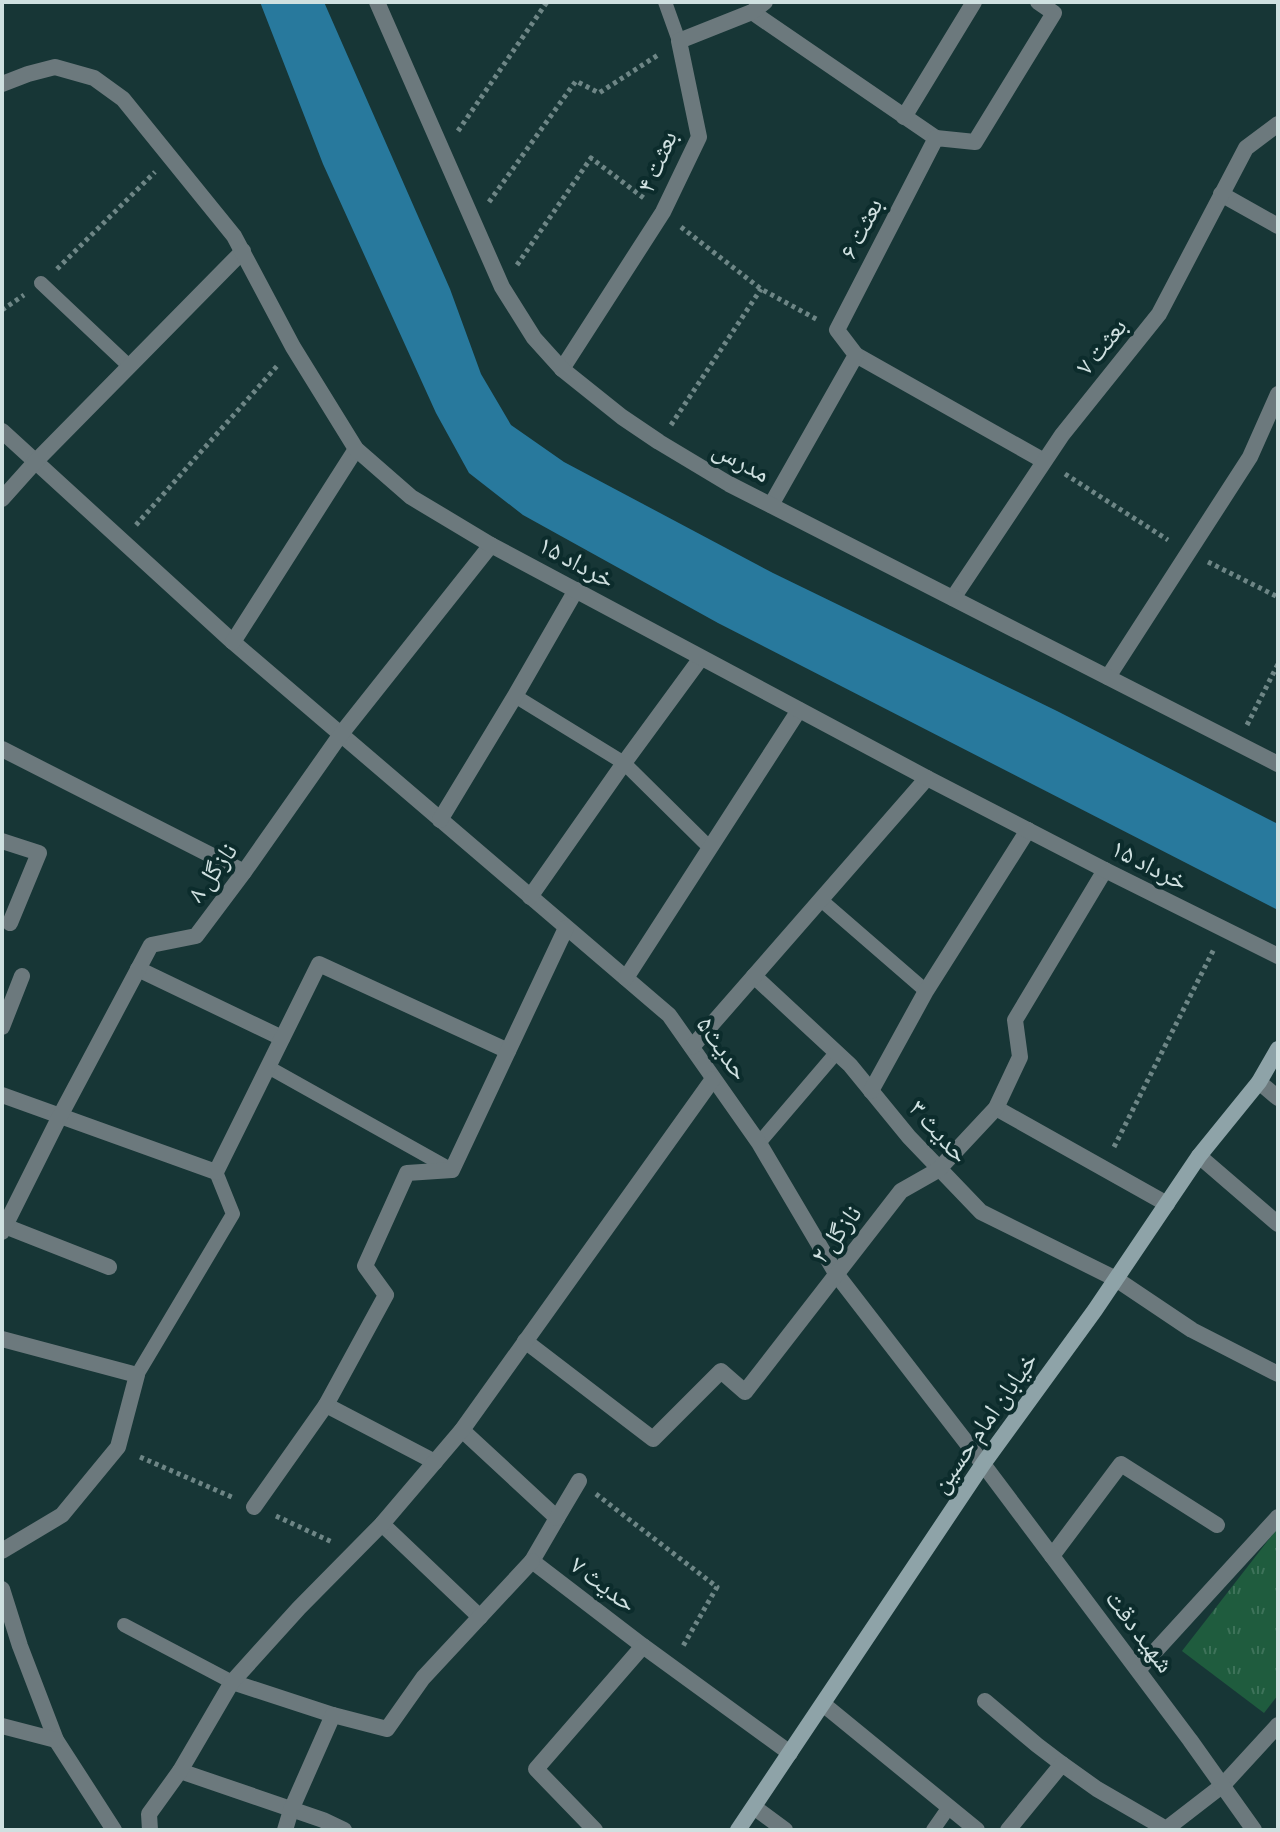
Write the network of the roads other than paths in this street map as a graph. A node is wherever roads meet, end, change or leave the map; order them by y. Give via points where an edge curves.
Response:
1 (377, 2) edge
2 (665, 2) edge
3 (974, 2) edge
4 (1038, 2) edge
5 (759, 7) edge
6 (679, 41) junction
7 (2, 84) edge
8 (904, 117) junction
9 (1278, 124) edge
10 (936, 138) junction
11 (1221, 194) junction
12 (1278, 226) edge
13 (243, 251) junction
14 (41, 283) road end
15 (856, 355) junction
16 (129, 366) junction
17 (562, 369) junction
18 (1278, 394) edge
19 (2, 431) edge
20 (356, 449) junction
21 (36, 461) junction
22 (1044, 461) junction
23 (2, 499) edge
24 (771, 505) junction
25 (491, 545) junction
26 (576, 590) junction
27 (953, 598) junction
28 (233, 642) junction
29 (701, 658) junction
30 (1108, 677) junction
31 (515, 696) junction
32 (799, 710) junction
33 (341, 734) junction
34 (2, 749) edge
35 (624, 763) junction
36 (1278, 764) edge
37 (927, 778) junction
38 (440, 820) junction
39 (1028, 830) junction
40 (2, 841) edge
41 (710, 848) junction
42 (1105, 870) junction
43 (244, 872) junction
44 (530, 897) junction
45 (821, 900) junction
46 (10, 923) dead end
47 (566, 928) junction
48 (1278, 956) edge
49 (138, 969) junction
50 (22, 976) dead end
51 (754, 976) junction
52 (626, 978) junction
53 (926, 991) junction
54 (2, 1027) edge
55 (282, 1038) junction
56 (692, 1047) junction
57 (1278, 1049) edge
58 (508, 1051) junction
59 (836, 1053) junction
60 (268, 1067) junction
61 (713, 1079) junction
62 (1259, 1082) junction
63 (871, 1091) junction
64 (2, 1095) edge
65 (1278, 1098) edge
66 (996, 1108) junction
67 (60, 1116) junction
68 (759, 1143) junction
69 (1199, 1156) junction
70 (452, 1170) junction
71 (938, 1170) junction
72 (216, 1172) junction
73 (1167, 1204) junction
74 (1278, 1224) edge
75 (3, 1227) edge
76 (109, 1267) dead end
77 (837, 1275) junction
78 (1116, 1279) junction
79 (2, 1339) edge
80 (525, 1341) junction
81 (1278, 1374) edge
82 (137, 1375) junction
83 (326, 1405) junction
84 (462, 1430) junction
85 (435, 1462) junction
86 (983, 1464) junction
87 (579, 1481) road end
88 (254, 1507) dead end
89 (1278, 1517) edge
90 (557, 1518) junction
91 (382, 1524) junction
92 (1217, 1525) dead end
93 (2, 1551) edge
94 (1052, 1556) junction
95 (532, 1561) junction
96 (2, 1589) edge
97 (480, 1617) junction
98 (124, 1625) dead end
99 (643, 1646) junction
100 (1138, 1670) junction
101 (232, 1682) junction
102 (985, 1701) dead end
103 (823, 1704) junction
104 (333, 1715) junction
105 (1278, 1725) edge
106 (2, 1726) edge
107 (56, 1740) junction
108 (790, 1753) junction
109 (1062, 1764) junction
110 (180, 1771) junction
111 (1223, 1785) junction
112 (754, 1807) junction
113 (949, 1807) junction
114 (291, 1810) junction
115 (114, 1830) edge
116 (150, 1830) edge
117 (285, 1830) edge
118 (344, 1830) edge
119 (595, 1830) edge
120 (738, 1830) edge
121 (785, 1830) edge
122 (933, 1830) edge
123 (977, 1830) edge
124 (1008, 1830) edge
125 (1254, 1830) edge

1 - 17 street, مدرس via 502,287 534,338
2 - 6 lane
3 - 8 street
4 - 10 street via 1054,13 975,142
5 - 6 street
5 - 8 street
6 - 17 street, بعثت ۴ via 699,137 663,212
7 - 13 street, ۱۵ خرداد via 55,67 94,78 123,99
8 - 10 street
9 - 11 street, بعثت ۷ via 1246,148
10 - 15 street, بعثت ۶ via 837,330
11 - 12 street
11 - 22 street, بعثت ۷ via 1159,314
13 - 16 street
13 - 20 street, ۱۵ خرداد via 293,347
14 - 16 lane
15 - 22 street
15 - 24 street
16 - 21 street
17 - 24 street, مدرس via 659,442
18 - 30 street via 1250,457
19 - 21 street, حدیث۵
20 - 25 street, ۱۵ خرداد via 411,497
20 - 28 street
21 - 23 street
21 - 28 street, حدیث۵
22 - 27 street, بعثت ۷
24 - 27 street, مدرس
25 - 26 street, ۱۵ خرداد
25 - 33 street, نازگل ۸
26 - 29 street, ۱۵ خرداد
26 - 31 street
27 - 30 street, مدرس
28 - 33 street, حدیث۵
29 - 32 street, ۱۵ خرداد
29 - 35 street
30 - 36 street, مدرس
31 - 35 lane
31 - 38 street
32 - 37 street, ۱۵ خرداد
32 - 41 street
33 - 38 street, حدیث۵
33 - 43 street, نازگل ۸
34 - 43 street
35 - 41 lane
35 - 44 street
37 - 39 street, ۱۵ خرداد
37 - 45 street
38 - 44 street, حدیث۵
39 - 42 street, ۱۵ خرداد
39 - 53 street
40 - 46 street via 39,853
41 - 52 street
42 - 48 street, ۱۵ خرداد
42 - 66 street, نازگل ۲ via 1015,1020 1020,1057
43 - 49 street, نازگل ۸ via 196,936 151,945
44 - 47 street, حدیث۵
45 - 51 street
45 - 53 lane
47 - 52 street, حدیث۵
47 - 58 street
49 - 55 street
49 - 67 street, نازگل ۸
50 - 54 street
51 - 56 street
51 - 59 street, حدیث ۳
52 - 56 street, حدیث۵ via 669,1015
53 - 63 street
55 - 58 street via 319,964
55 - 60 street
56 - 61 street, حدیث۵
57 - 62 main road, خیابان امام حسین
58 - 70 street
59 - 63 street, حدیث ۳
59 - 68 lane
60 - 70 lane
60 - 72 street
61 - 68 street, حدیث۵
61 - 80 street
62 - 65 street
62 - 69 main road, خیابان امام حسین
63 - 71 street, حدیث ۳
64 - 67 street
66 - 71 street, نازگل ۲
66 - 73 street
67 - 72 street
67 - 75 street, نازگل ۸
68 - 77 street, حدیث۵
69 - 73 main road, خیابان امام حسین
69 - 74 street
70 - 83 street via 407,1173 365,1266 386,1295
71 - 77 street, نازگل ۲ via 901,1191
71 - 78 street, حدیث ۳ via 981,1212
72 - 82 lane via 233,1214
73 - 78 main road, خیابان امام حسین
75 - 76 street
77 - 80 street, نازگل ۲ via 745,1392 721,1371 653,1439
77 - 86 street, حدیث۵
78 - 81 street, حدیث ۳ via 1192,1330
78 - 86 main road, خیابان امام حسین
79 - 82 street
80 - 84 street
82 - 93 street via 118,1447 62,1515
83 - 85 street
83 - 88 street
84 - 85 street
84 - 90 street
85 - 91 street
86 - 94 street, شهید دقت
86 - 103 main road, خیابان امام حسین
87 - 90 street, حدیث ۷
89 - 100 street
90 - 95 street, حدیث ۷
91 - 97 street
91 - 101 street
92 - 94 street via 1121,1464
94 - 100 street, شهید دقت
95 - 97 street
95 - 99 street, حدیث ۷
96 - 107 street
97 - 104 street via 423,1678 387,1729
98 - 101 lane
99 - 108 street, حدیث ۷
99 - 119 street via 536,1769
100 - 111 street, شهید دقت
101 - 104 street
101 - 110 street
102 - 109 street
103 - 108 main road, خیابان امام حسین
103 - 113 street
104 - 114 street
105 - 111 street
106 - 107 street
107 - 115 street
108 - 112 main road, خیابان امام حسین
109 - 111 street via 1166,1829
109 - 124 street
110 - 114 street
110 - 116 street via 149,1814
111 - 125 street, شهید دقت
112 - 120 main road, خیابان امام حسین
112 - 121 street
113 - 122 lane
113 - 123 street
114 - 117 street
114 - 118 street

